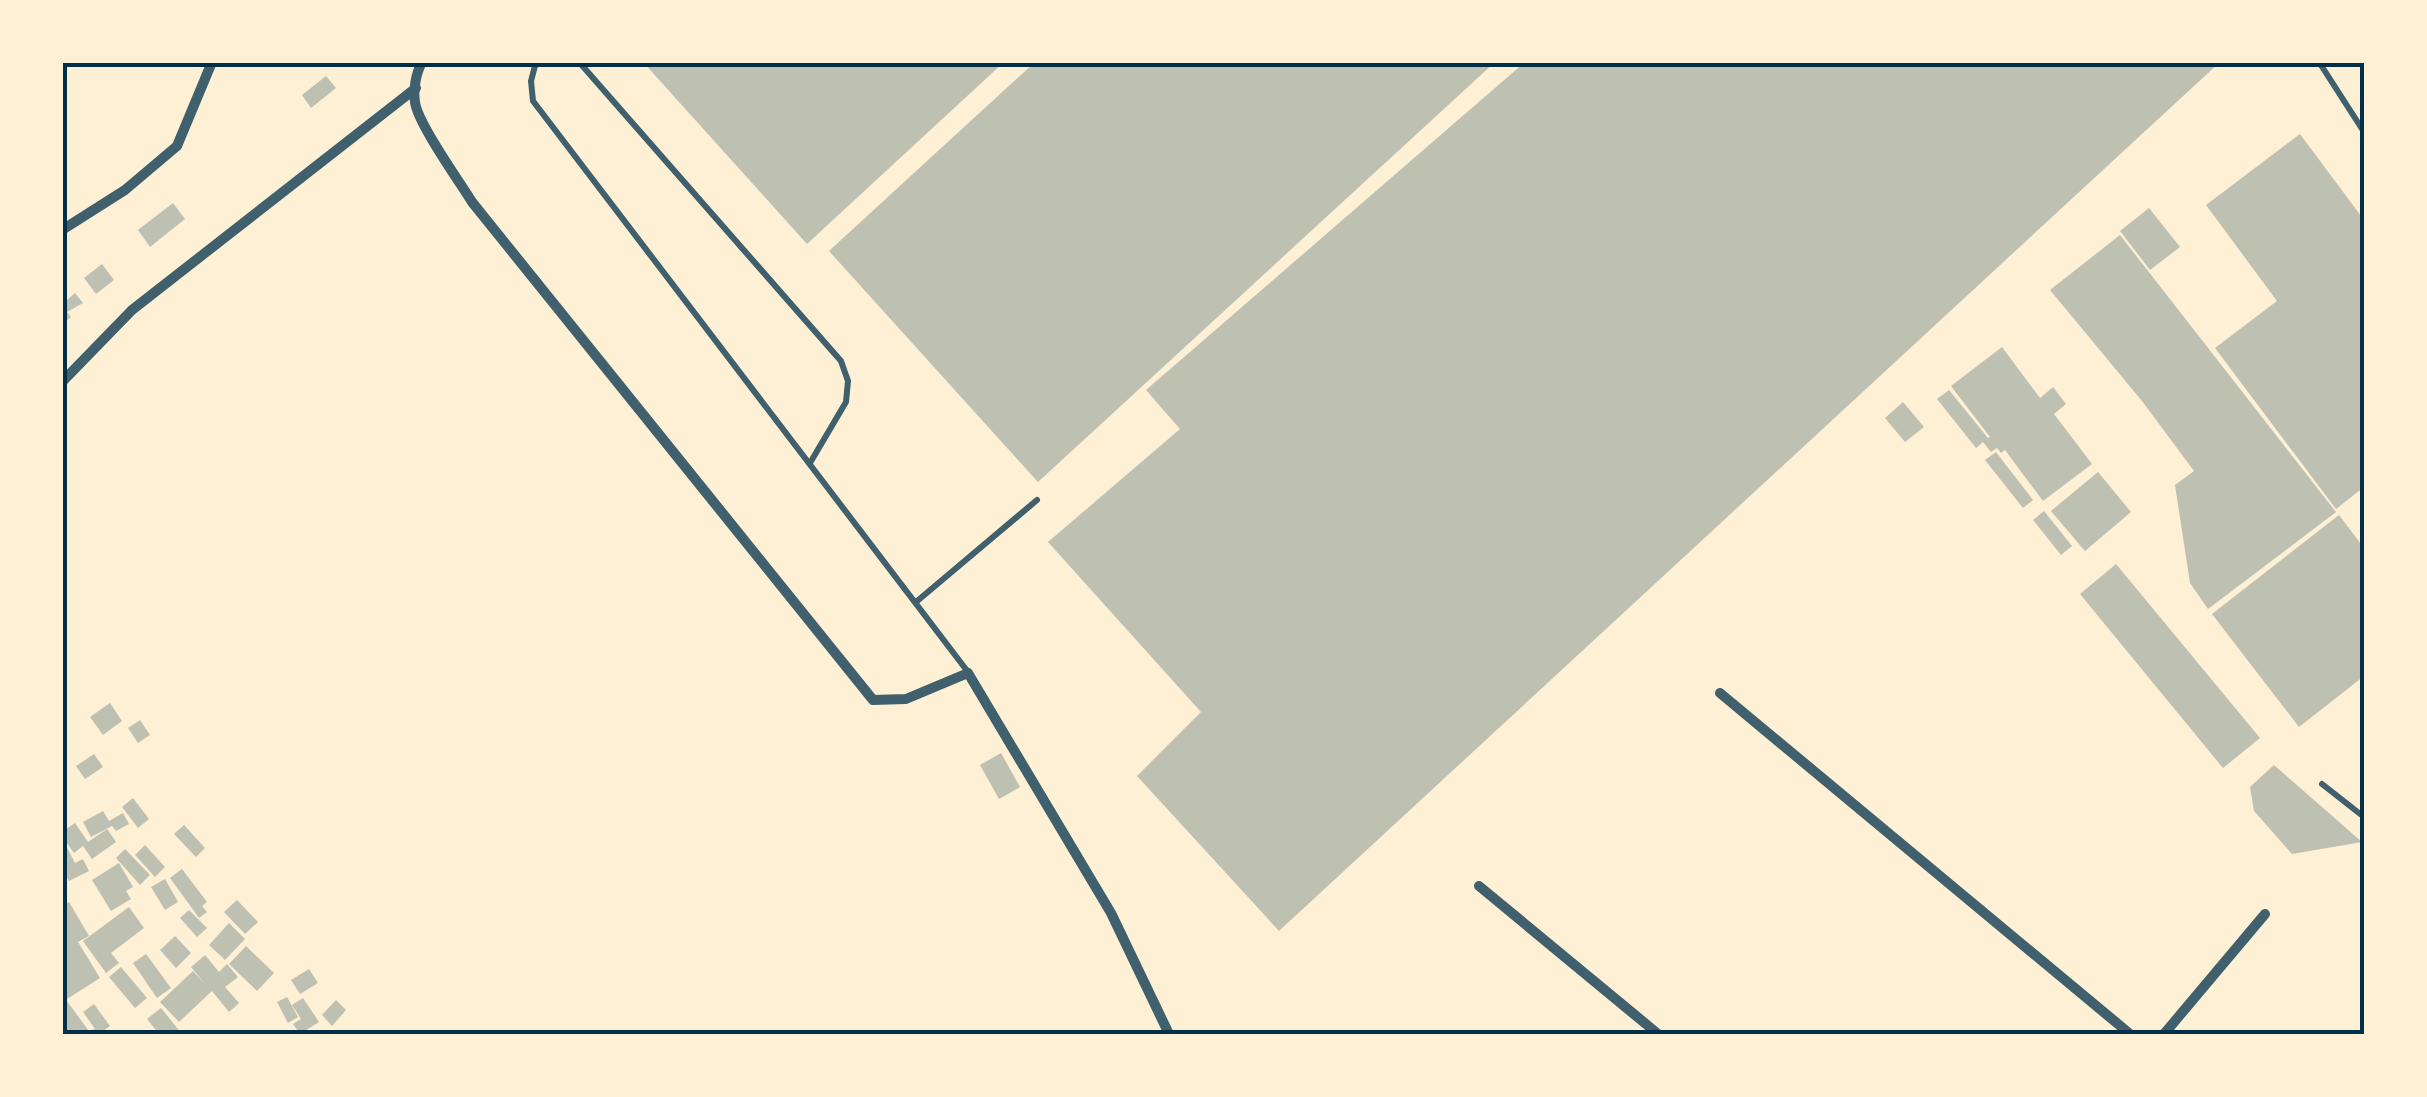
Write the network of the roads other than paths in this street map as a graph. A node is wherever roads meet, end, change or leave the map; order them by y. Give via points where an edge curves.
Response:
1 (212, 62) edge
2 (422, 62) edge
3 (536, 62) edge
4 (579, 62) edge
5 (2319, 62) edge
6 (416, 88) junction
7 (2364, 132) edge
8 (62, 230) edge
9 (62, 382) edge
10 (810, 463) junction
11 (1036, 500) dead end
12 (916, 602) junction
13 (968, 673) junction
14 (1720, 693) dead end
15 (2322, 784) dead end
16 (2364, 817) edge
17 (1479, 886) dead end
18 (2265, 914) dead end
19 (1169, 1034) edge
20 (1658, 1034) edge
21 (2130, 1034) edge
22 (2164, 1034) edge

1 - 8 street via 177,146
2 - 6 street
3 - 10 lane via 533,101
4 - 10 lane via 841,360 846,402
5 - 7 lane
6 - 9 street via 132,310
6 - 13 street via 415,105 472,202 873,700 906,699
10 - 12 lane
11 - 12 lane
12 - 13 lane
13 - 19 street via 1111,913
14 - 21 street
15 - 16 lane
17 - 20 street
18 - 22 street

